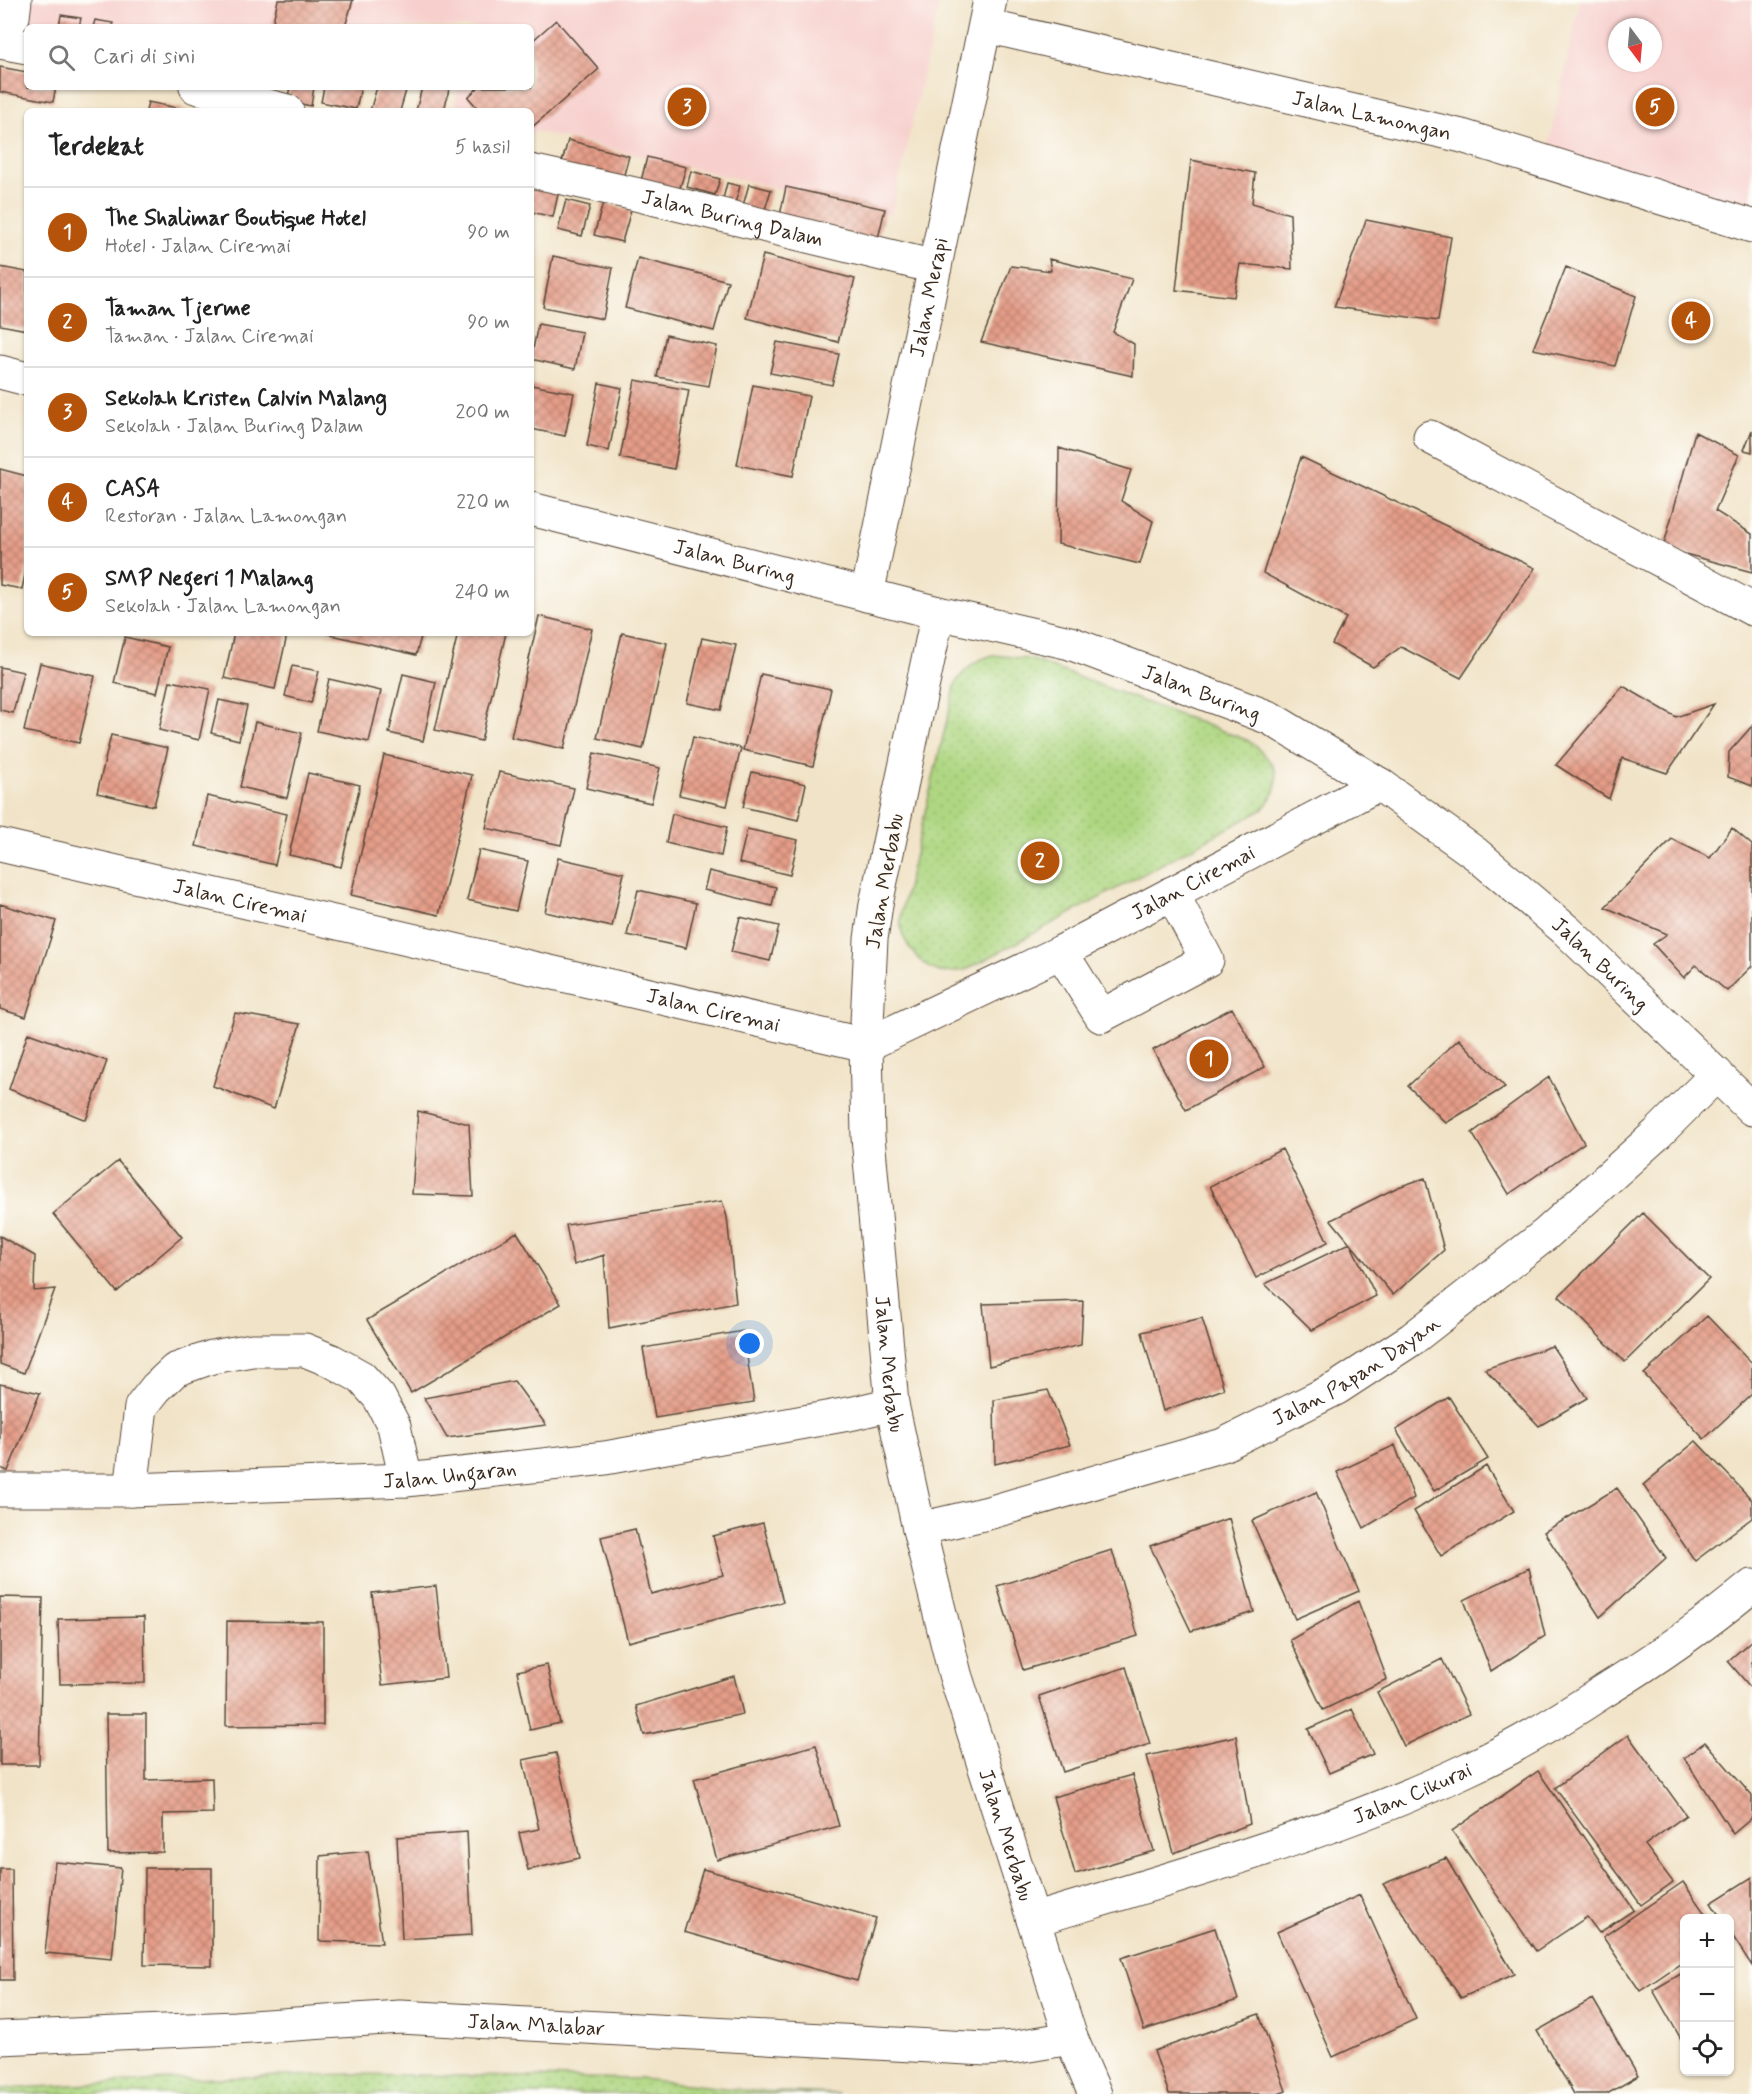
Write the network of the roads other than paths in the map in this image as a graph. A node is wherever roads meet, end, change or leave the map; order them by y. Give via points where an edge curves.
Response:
1 (15, 0) edge
2 (988, 13) edge
3 (0, 31) edge
4 (0, 42) edge
5 (24, 47) edge
6 (207, 90) edge
7 (276, 108) edge
8 (534, 172) edge
9 (1752, 226) edge
10 (935, 267) junction
11 (0, 372) edge
12 (24, 378) edge
13 (1430, 437) dead end
14 (534, 510) edge
15 (867, 595) junction
16 (1752, 609) edge
17 (938, 613) junction
18 (1379, 784) junction
19 (0, 845) edge
20 (1172, 893) junction
21 (1061, 952) junction
22 (866, 1045) junction
23 (1717, 1074) junction
24 (1749, 1101) edge
25 (892, 1404) junction
26 (406, 1480) junction
27 (0, 1490) edge
28 (130, 1490) junction
29 (919, 1529) junction
30 (1752, 1586) edge
31 (1033, 1920) junction
32 (0, 2038) edge
33 (1071, 2038) junction
34 (1095, 2094) edge

1 - 3 street via 13,17
2 - 9 street, Jalan Lamongan via 1462,136
2 - 10 street, Jalan Merapi
4 - 5 street
6 - 7 street
8 - 10 street, Jalan Buring Dalam
10 - 15 street, Jalan Merapi
11 - 12 street
13 - 16 street
14 - 15 street, Jalan Buring
15 - 17 street, Jalan Buring
17 - 18 street, Jalan Buring via 1070,643 1260,714
17 - 22 street, Jalan Merbabu via 876,904
18 - 20 street, Jalan Ciremai
18 - 23 street, Jalan Buring via 1476,854 1567,931
19 - 22 street, Jalan Ciremai
20 - 21 street, Jalan Ciremai
20 - 21 street via 1207,960 1101,1016
21 - 22 street, Jalan Ciremai
22 - 25 street, Jalan Merbabu via 868,1137
23 - 24 street, Jalan Buring
23 - 29 street, Jalan Papan Dayan via 1546,1234 1412,1339 1337,1388 1223,1445
25 - 26 street, Jalan Ungaran via 605,1458
25 - 29 street, Jalan Merbabu
26 - 28 street, Jalan Ungaran
26 - 28 street via 394,1426 379,1397 361,1377 304,1350 252,1350 212,1357 175,1371 156,1388 141,1407
27 - 28 street, Jalan Ungaran
29 - 31 street, Jalan Merbabu via 955,1674
30 - 31 street, Jalan Cikurai via 1655,1659 1546,1729 1467,1770 1383,1806 1230,1861
31 - 33 street, Jalan Merbabu
32 - 33 street, Jalan Malabar via 400,2017 986,2049
33 - 34 street, Jalan Merbabu

